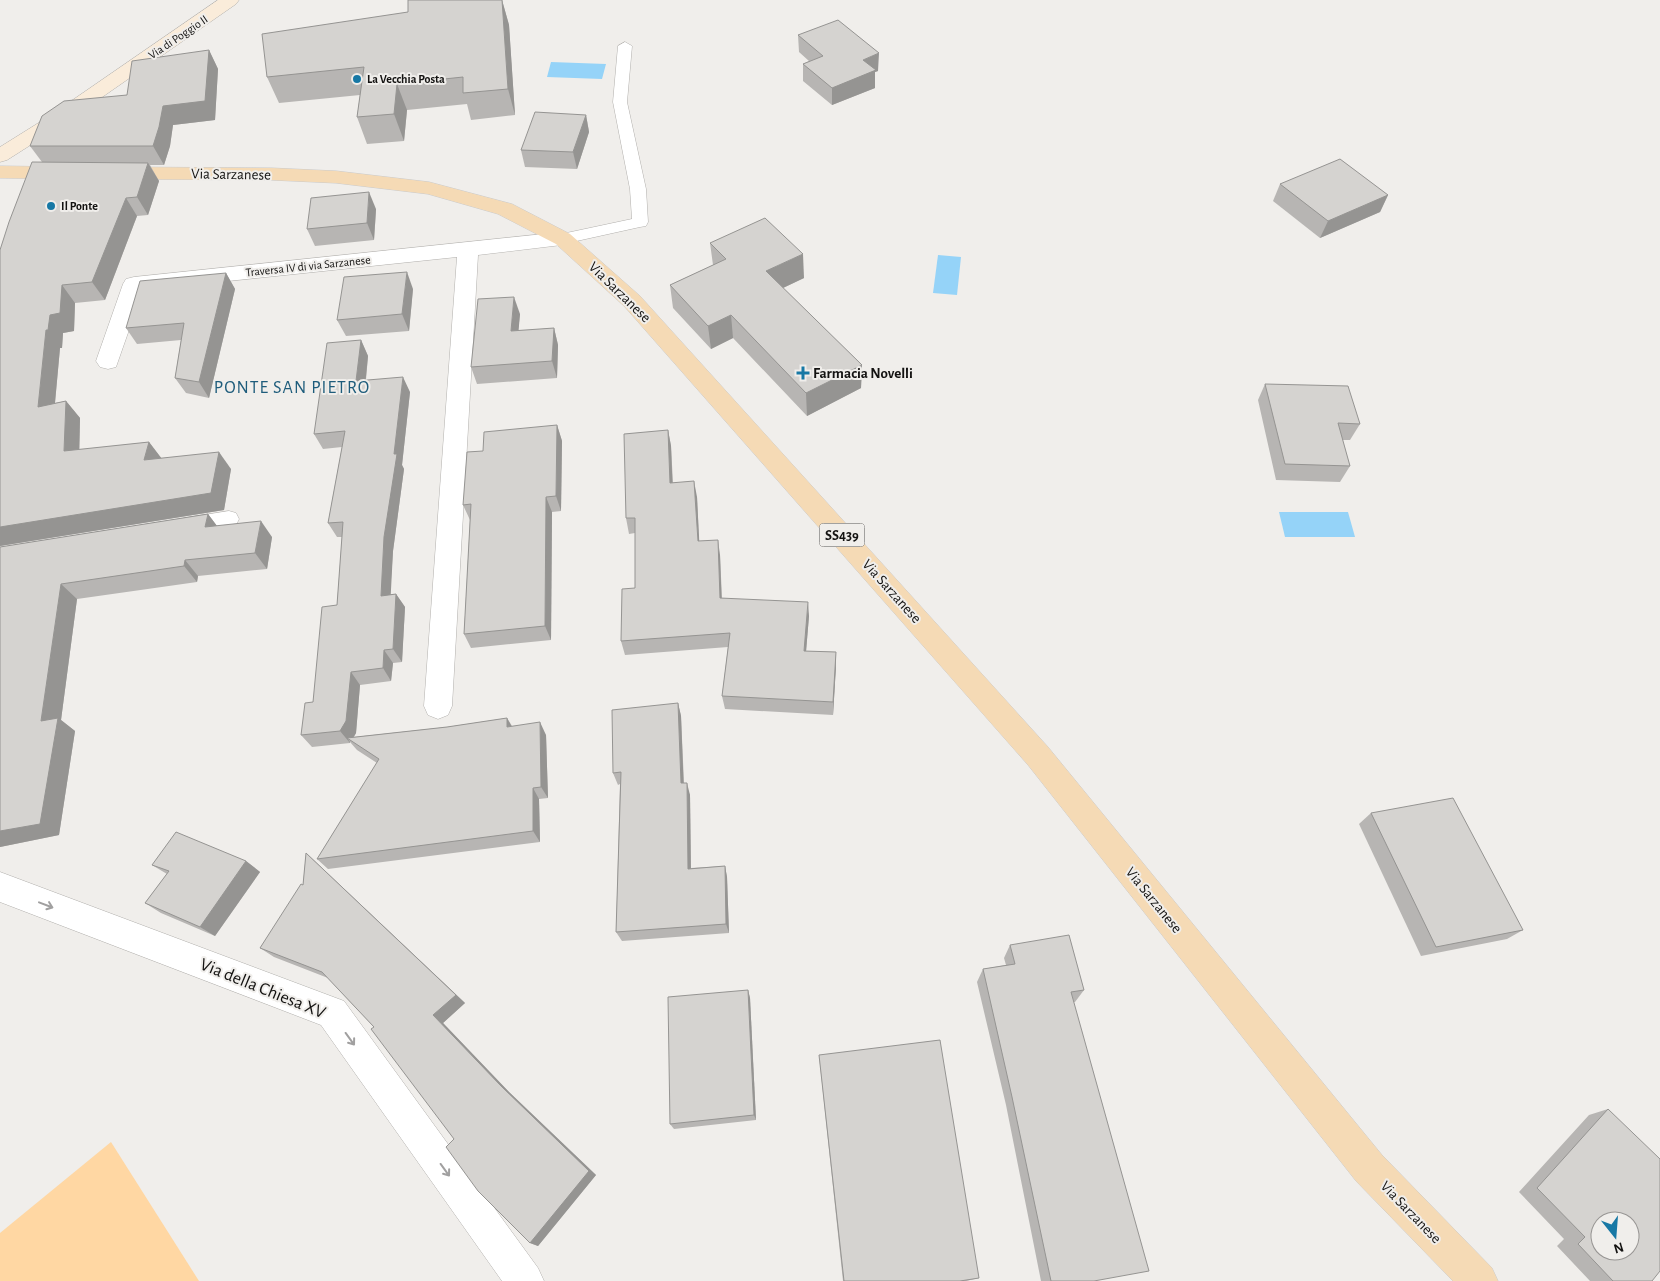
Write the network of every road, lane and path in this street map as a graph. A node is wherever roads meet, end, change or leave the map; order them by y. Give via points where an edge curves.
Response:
1 (230, 0) edge
2 (625, 46) dead end
3 (0, 156) edge
4 (0, 172) edge
5 (563, 239) junction
6 (468, 250) junction
7 (108, 361) dead end
8 (229, 519) dead end
9 (162, 530) edge
10 (438, 706) dead end
11 (0, 887) edge
12 (525, 1281) edge
13 (1479, 1281) edge

1 - 3 main road, Via di Poggio II
2 - 5 lane via 620,102 638,189 640,222
4 - 5 main road, Via Sarzanese / SS439 via 336,177 420,187 505,209
5 - 6 street, Traversa IV di via Sarzanese
5 - 13 main road, Via Sarzanese / SS439 via 632,301 1038,756 1368,1168
6 - 7 street, Traversa IV di via Sarzanese via 134,284
6 - 10 street
8 - 9 lane
11 -> 12 street, Via della Chiesa XV via 332,1013

